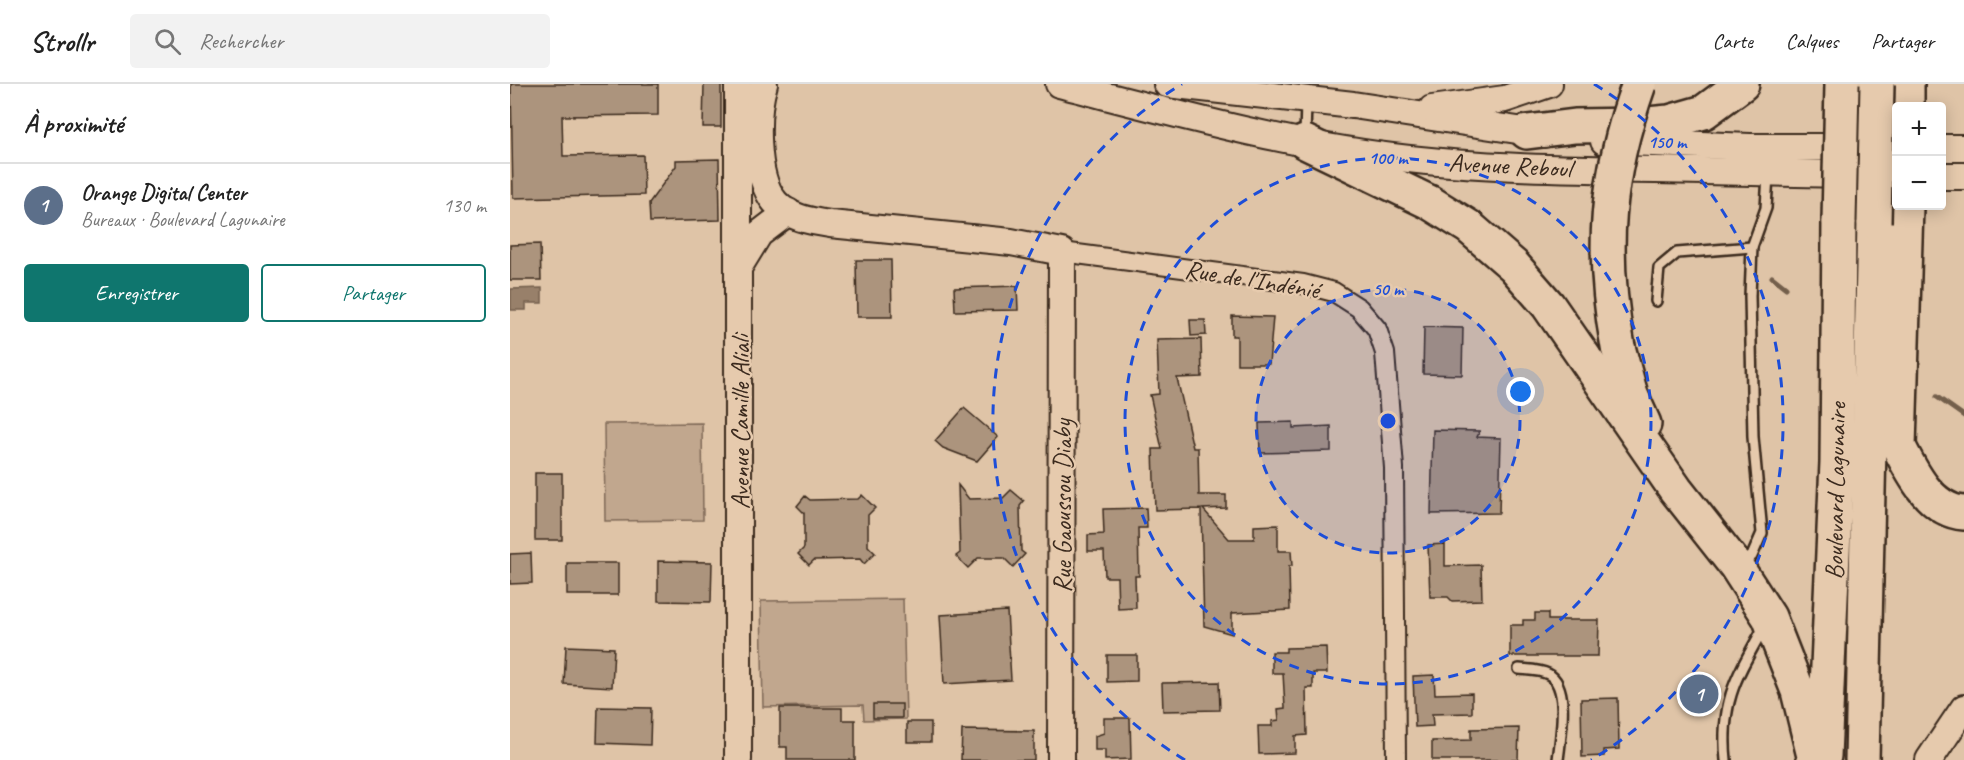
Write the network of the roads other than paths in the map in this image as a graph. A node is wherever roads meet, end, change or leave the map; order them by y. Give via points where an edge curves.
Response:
1 (738, 84) edge
2 (764, 84) edge
3 (1059, 84) edge
4 (1167, 84) edge
5 (1549, 84) edge
6 (1639, 84) edge
7 (1742, 84) edge
8 (1842, 84) edge
9 (1877, 84) edge
10 (1907, 84) edge
11 (1306, 100) junction
12 (1907, 102) edge
13 (1405, 112) junction
14 (1527, 132) junction
15 (1305, 142) junction
16 (1892, 147) edge
17 (1946, 147) edge
18 (1964, 148) edge
19 (1768, 173) junction
20 (1892, 175) edge
21 (1946, 176) edge
22 (1964, 176) edge
23 (788, 212) junction
24 (1895, 216) edge
25 (1752, 247) junction
26 (1062, 252) junction
27 (740, 265) junction
28 (1656, 301) dead end
29 (1676, 490) junction
30 (1964, 513) edge
31 (1736, 566) junction
32 (1769, 617) junction
33 (1519, 669) dead end
34 (1964, 708) edge
35 (738, 760) edge
36 (1061, 760) edge
37 (1396, 760) edge
38 (1558, 760) edge
39 (1726, 760) edge
40 (1815, 760) edge
41 (1823, 760) edge
42 (1862, 760) edge
43 (1929, 760) edge

1 - 27 main road, Avenue Camille Aliali
2 - 23 main road, Rue de l'Indénié via 759,109 759,147 767,189
3 - 15 main road, Avenue Reboul
4 - 11 main road
5 - 13 main road via 1505,99
6 - 29 highway, bridge via 1615,166 1606,243 1609,300 1631,395
7 - 14 highway via 1704,112 1669,122
8 - 41 highway, Boulevard Lagunaire, bridge via 1836,473
9 - 24 highway, bridge
10 - 12 highway
11 - 13 main road
11 - 15 lane
13 - 14 main road
14 - 16 main road via 1644,143
15 - 19 main road, Avenue Reboul via 1391,157 1473,165
15 - 29 highway via 1429,202 1469,227 1514,266 1548,305
17 - 18 main road
19 - 20 main road, Avenue Reboul
19 - 25 lane via 1766,208
21 - 22 main road
23 - 26 main road, Rue de l'Indénié via 830,224 1011,242
23 - 27 main road via 759,234
24 - 30 highway via 1899,447 1917,482 1945,506
24 - 42 highway, Boulevard Lagunaire
25 - 28 lane via 1677,253 1659,268
25 - 31 lane via 1752,437 1762,533 1752,556
26 - 36 main road, Rue Gaoussou Diaby
26 - 37 street, Rue de l'Indénié via 1303,284 1334,292 1351,302 1377,329 1389,386 1394,468
27 - 35 main road, Avenue Camille Aliali
29 - 31 highway
31 - 32 highway
32 - 39 lane via 1726,704
32 - 40 highway via 1798,691
33 - 38 lane via 1549,674 1558,684 1562,722
34 - 43 main road

